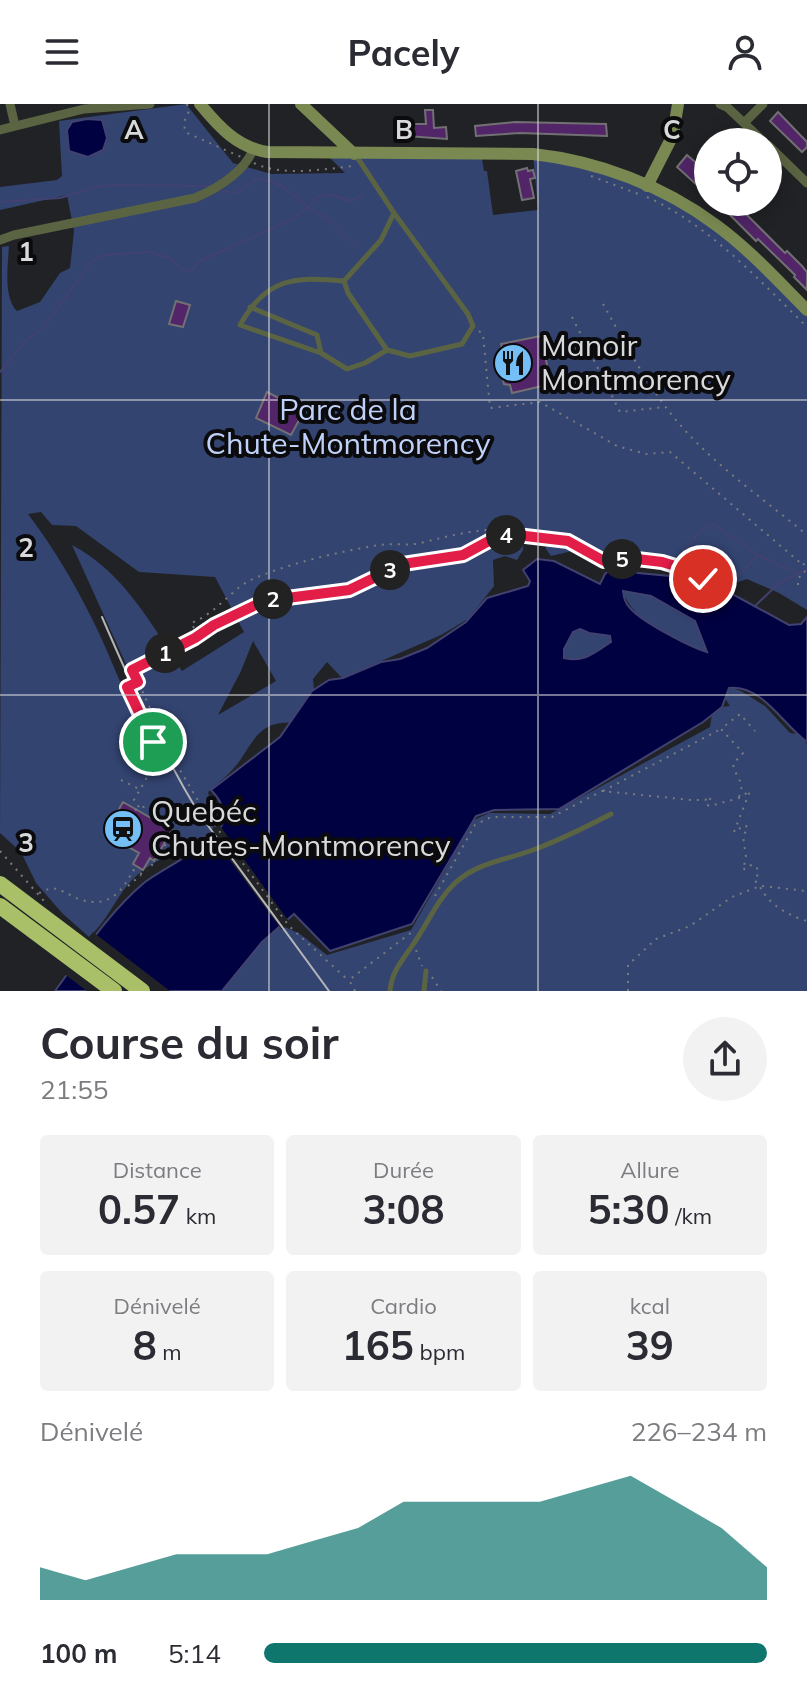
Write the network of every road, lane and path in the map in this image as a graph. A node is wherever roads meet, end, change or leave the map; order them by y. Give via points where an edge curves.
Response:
1 (10, 104) edge
2 (150, 104) edge
3 (200, 104) edge
4 (302, 104) edge
5 (678, 104) edge
6 (720, 104) edge
7 (763, 104) edge
8 (744, 123) junction
9 (15, 126) junction
10 (749, 128) edge
11 (0, 130) edge
12 (253, 150) junction
13 (354, 154) junction
14 (782, 159) edge
15 (587, 175) dead end
16 (807, 183) edge
17 (647, 186) junction
18 (394, 213) junction
19 (0, 240) edge
20 (344, 281) junction
21 (603, 304) dead end
22 (250, 307) junction
23 (807, 310) edge
24 (572, 317) dead end
25 (473, 326) junction
26 (807, 327) edge
27 (387, 350) junction
28 (321, 353) junction
29 (665, 407) junction
30 (521, 535) junction
31 (807, 535) edge
32 (807, 561) edge
33 (803, 565) junction
34 (798, 578) junction
35 (803, 582) dead end
36 (798, 585) dead end
37 (727, 602) dead end
38 (198, 636) junction
39 (138, 682) junction
40 (721, 729) junction
41 (755, 731) dead end
42 (121, 780) dead end
43 (141, 790) junction
44 (602, 791) junction
45 (739, 798) junction
46 (611, 814) dead end
47 (0, 851) edge
48 (147, 870) dead end
49 (0, 877) edge
50 (0, 884) edge
51 (760, 886) junction
52 (124, 889) junction
53 (807, 891) edge
54 (38, 893) junction
55 (433, 900) dead end
56 (0, 906) edge
57 (45, 910) junction
58 (0, 915) edge
59 (807, 921) edge
60 (418, 925) dead end
61 (414, 944) junction
62 (76, 952) junction
63 (426, 971) junction
64 (349, 980) junction
65 (114, 991) edge
66 (142, 991) edge
67 (355, 991) edge
68 (390, 991) edge
69 (424, 991) edge
70 (441, 991) edge
71 (628, 991) edge

1 - 9 street
2 - 9 street via 84,109
3 - 12 main road via 228,135
4 - 13 main road
5 - 17 main road via 673,135
6 - 8 street
7 - 8 street
8 - 10 street
9 - 11 street
12 - 13 main road
12 - 19 street via 244,167 195,198
13 - 17 main road via 533,154 595,166
13 - 18 lane
14 - 16 street
15 - 26 path via 651,199 703,231
17 - 23 main road via 719,227
18 - 20 lane via 381,240
18 - 25 lane
20 - 22 lane via 293,280 266,290
20 - 27 lane
21 - 29 path
22 - 28 lane via 317,335
22 - 28 lane via 240,325
24 - 29 path via 620,412
25 - 27 lane via 462,344 410,356
25 - 33 path via 483,334 490,408 540,402 617,446 646,454 670,452
27 - 28 lane via 347,369
29 - 31 path via 736,479
30 - 37 path via 568,541 604,561 637,559 685,569 716,586
30 - 38 path via 498,536 463,555 403,564 349,590 264,601
30 - 38 path via 524,531 492,528 419,543 382,544 301,563 252,579 215,611 191,623
32 - 33 path
33 - 34 path via 805,573
34 - 35 path
34 - 36 path
38 - 39 path via 132,670
39 - 43 path via 127,687 153,742
39 - 64 path via 173,758 206,812 289,926
40 - 41 path via 740,714
40 - 44 path
40 - 45 path via 743,753 733,764 742,781
42 - 43 path
43 - 48 path via 134,800 137,808 146,806 178,824
44 - 45 path via 697,801 711,797 710,806
44 - 55 path via 552,817 482,820
45 - 51 path via 750,791 734,832 748,828 743,836 743,870 756,866 754,880
46 - 61 lane via 531,851 481,864 439,901
47 - 54 path
49 - 57 highway
50 - 57 highway
51 - 53 path
51 - 59 path via 786,912
51 - 71 path via 656,939 628,965
52 - 52 path via 133,870 142,874
52 - 54 path via 93,902 51,888
54 - 57 path
56 - 62 highway
57 - 62 highway
58 - 62 highway
60 - 64 path
61 - 63 path
61 - 68 lane via 395,969
62 - 65 highway
62 - 66 highway
63 - 69 lane
63 - 70 path
64 - 67 path

